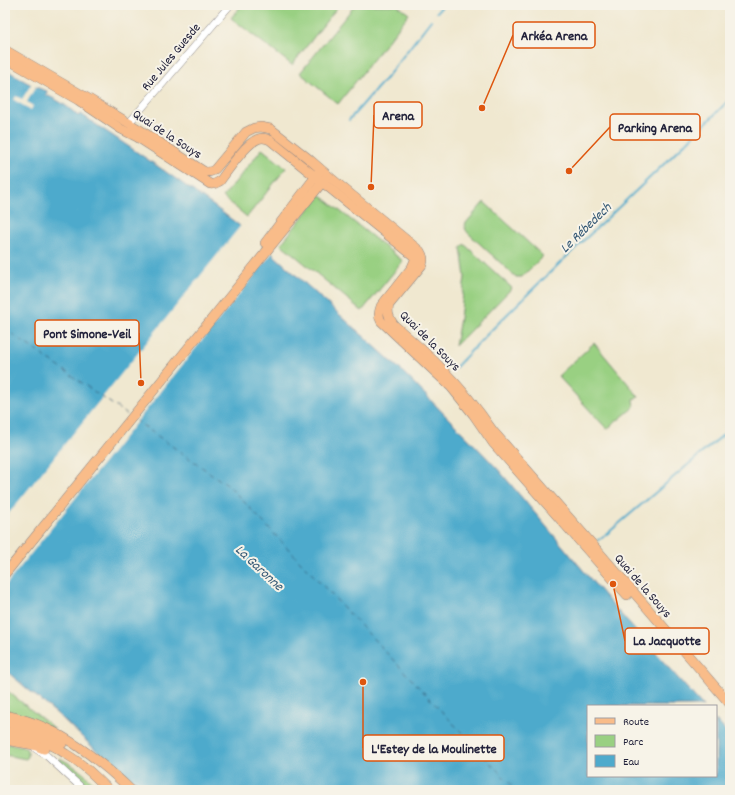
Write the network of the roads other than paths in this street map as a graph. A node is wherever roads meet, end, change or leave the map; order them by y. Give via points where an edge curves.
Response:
1 (230, 5) edge
2 (5, 50) edge
3 (5, 58) edge
4 (89, 108) junction
5 (129, 123) junction
6 (131, 134) junction
7 (322, 176) junction
8 (305, 196) junction
9 (5, 567) edge
10 (5, 574) edge
11 (730, 704) edge
12 (730, 712) edge
13 (5, 715) edge
14 (5, 722) edge
15 (5, 731) edge
16 (5, 740) edge
17 (25, 744) junction
18 (94, 775) junction
19 (118, 777) junction
20 (84, 790) edge
21 (109, 790) edge
22 (131, 790) edge

1 - 5 street, Rue Jules Guesde
2 - 5 main road, Quai de la Souys
3 - 4 main road, Quai de la Souys
4 - 5 street via 118,122
4 - 6 main road, Quai de la Souys
5 - 6 street
5 - 7 main road, Quai de la Souys via 205,172 213,171 246,132 260,127 271,129 309,158
6 - 7 main road, Quai de la Souys via 210,184 220,181 248,146 261,138 270,140
7 - 8 main road
7 - 11 main road, Quai de la Souys via 408,241 424,258 422,265 389,305 388,315 394,325 463,391 493,431
7 - 12 main road, Quai de la Souys via 415,257 412,267 380,306 381,321 451,386 494,443
8 - 9 main road
8 - 10 main road
13 - 19 main road via 46,728 85,751
14 - 19 main road via 43,734
15 - 18 main road via 55,747
16 - 17 main road
17 - 18 main road via 59,755
17 - 20 street via 47,756
18 - 21 main road
19 - 22 main road

